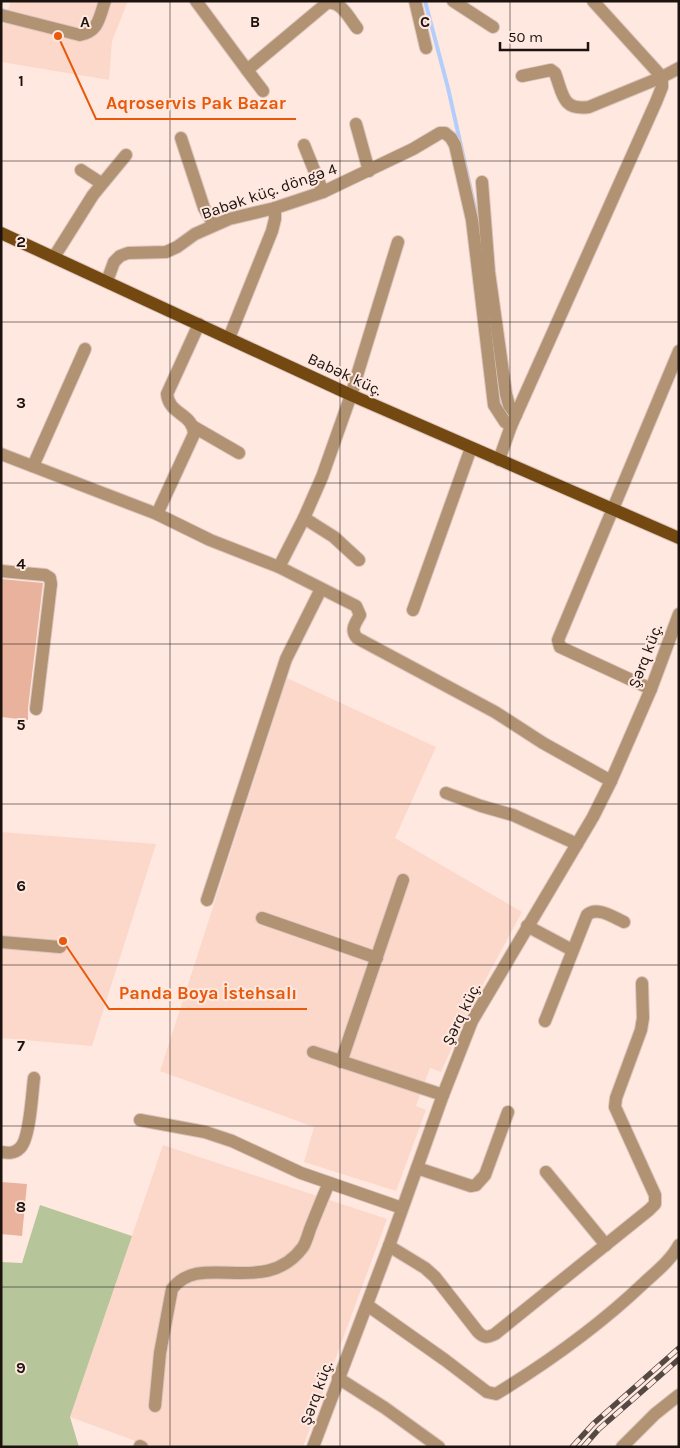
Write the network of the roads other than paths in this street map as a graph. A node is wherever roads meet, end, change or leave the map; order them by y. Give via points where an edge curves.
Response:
1 (105, 1) edge
2 (196, 1) edge
3 (415, 1) edge
4 (453, 1) edge
5 (593, 1) edge
6 (1, 15) edge
7 (493, 27) dead end
8 (357, 28) dead end
9 (426, 48) dead end
10 (247, 70) junction
11 (673, 73) edge
12 (522, 76) dead end
13 (264, 91) dead end
14 (356, 124) dead end
15 (181, 138) dead end
16 (304, 145) dead end
17 (126, 155) dead end
18 (81, 170) dead end
19 (369, 171) junction
20 (482, 182) dead end
21 (102, 183) junction
22 (322, 192) junction
23 (275, 208) junction
24 (214, 225) junction
25 (1, 233) edge
26 (398, 242) dead end
27 (54, 257) junction
28 (107, 281) junction
29 (199, 324) junction
30 (229, 338) junction
31 (85, 349) dead end
32 (679, 351) edge
33 (350, 395) junction
34 (513, 420) junction
35 (194, 427) junction
36 (472, 448) junction
37 (239, 452) dead end
38 (1, 454) edge
39 (499, 460) junction
40 (33, 466) junction
41 (612, 510) junction
42 (157, 514) junction
43 (304, 518) junction
44 (679, 538) edge
45 (359, 560) dead end
46 (279, 567) junction
47 (1, 571) edge
48 (321, 589) junction
49 (413, 610) dead end
50 (679, 614) edge
51 (650, 689) junction
52 (36, 708) dead end
53 (611, 781) junction
54 (446, 793) dead end
55 (577, 844) junction
56 (403, 880) dead end
57 (207, 900) dead end
58 (262, 918) dead end
59 (624, 922) dead end
60 (527, 926) junction
61 (1, 942) edge
62 (60, 947) dead end
63 (572, 950) junction
64 (377, 958) junction
65 (642, 983) dead end
66 (545, 1021) dead end
67 (313, 1052) dead end
68 (341, 1062) junction
69 (34, 1078) dead end
70 (443, 1095) junction
71 (508, 1112) dead end
72 (140, 1120) dead end
73 (1, 1152) edge
74 (417, 1168) junction
75 (546, 1172) dead end
76 (328, 1183) junction
77 (402, 1208) junction
78 (606, 1245) junction
79 (679, 1245) edge
80 (390, 1246) junction
81 (367, 1306) junction
82 (338, 1378) junction
83 (679, 1395) edge
84 (155, 1406) dead end
85 (313, 1447) edge
86 (438, 1447) edge
87 (622, 1447) edge

1 - 6 street via 95,28 80,35
2 - 10 street
3 - 9 street
4 - 7 street
5 - 11 street
8 - 10 street via 339,4 327,3
10 - 13 street
11 - 12 street via 578,108 566,102 551,70
11 - 34 street via 662,87
14 - 19 street
15 - 24 street via 204,208
16 - 22 street
17 - 21 street
18 - 21 street
19 - 22 street, Babək küç. döngə 4
19 - 34 street, Babək küç. döngə 4 via 440,133 451,138 472,220 494,405 505,422
20 - 34 street via 489,272
21 - 27 street
22 - 23 street, Babək küç. döngə 4
23 - 24 street, Babək küç. döngə 4
23 - 30 street via 272,231
24 - 28 street, Babək küç. döngə 4 via 166,252 120,256 114,262
25 - 27 main road, Babək küç.
26 - 33 street
27 - 28 main road, Babək küç.
28 - 29 main road, Babək küç.
29 - 30 main road, Babək küç.
29 - 35 street via 167,394 171,406
30 - 33 main road, Babək küç.
31 - 40 street
32 - 41 street
33 - 36 main road, Babək küç.
33 - 43 street
34 - 39 street
35 - 37 street
35 - 42 street via 194,434
36 - 39 main road, Babək küç.
36 - 49 street
38 - 40 street
39 - 41 main road, Babək küç.
40 - 42 street
41 - 44 main road, Babək küç.
41 - 51 street via 558,644
42 - 46 street via 210,540
43 - 45 street via 334,537
43 - 46 street
46 - 48 street
47 - 52 street via 50,578
48 - 53 street via 356,606 360,615 353,629 358,638 495,712
48 - 57 street via 280,676
50 - 51 street, Şərq küç.
51 - 53 street, Şərq küç.
53 - 55 street, Şərq küç.
54 - 55 street via 513,815
55 - 60 street, Şərq küç.
56 - 64 street
58 - 64 street
59 - 63 street via 592,911 587,915
60 - 63 street
60 - 70 street, Şərq küç. via 472,1021
61 - 62 street
63 - 66 street
64 - 68 street
65 - 78 street via 642,1030 615,1107 655,1195 655,1204
67 - 68 street
68 - 70 street
69 - 73 street via 26,1139 16,1152
70 - 74 street, Şərq küç.
71 - 74 street via 485,1175 476,1185
72 - 76 street via 205,1132 232,1141
74 - 77 street, Şərq küç.
75 - 78 street
76 - 77 street
76 - 84 street via 304,1246 286,1263 254,1274 200,1272 177,1282 172,1289 162,1344
77 - 80 street, Şərq küç.
78 - 80 street via 488,1338 478,1332 426,1268
79 - 81 street via 635,1292 569,1347 496,1394 487,1392
80 - 81 street, Şərq küç.
81 - 82 street, Şərq küç.
82 - 85 street, Şərq küç.
82 - 86 street
83 - 87 street

